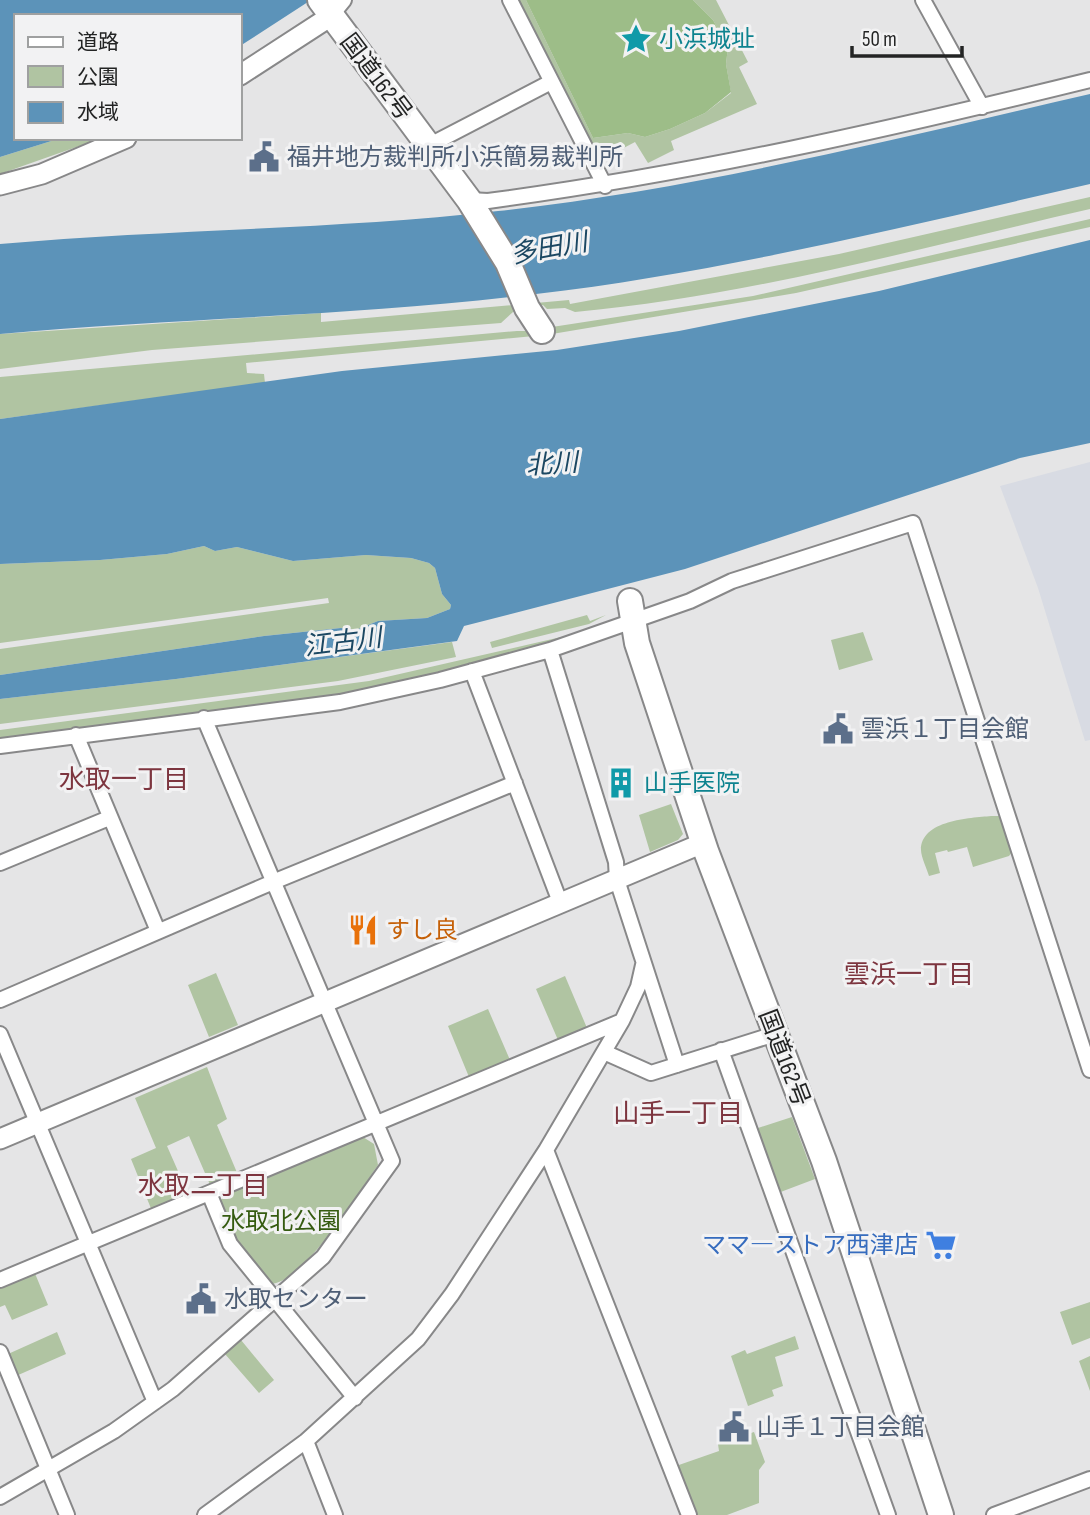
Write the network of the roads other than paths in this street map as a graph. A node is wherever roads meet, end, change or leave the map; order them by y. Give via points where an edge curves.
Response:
1 (510, 0) edge
2 (923, 0) edge
3 (330, 5) edge
4 (242, 73) edge
5 (1090, 80) edge
6 (551, 82) junction
7 (982, 107) junction
8 (121, 140) edge
9 (428, 146) junction
10 (0, 185) edge
11 (605, 186) junction
12 (472, 204) junction
13 (542, 331) dead end
14 (631, 610) junction
15 (550, 650) junction
16 (472, 671) junction
17 (204, 718) junction
18 (76, 736) junction
19 (0, 746) edge
20 (515, 783) junction
21 (109, 818) junction
22 (703, 843) junction
23 (0, 863) edge
24 (617, 880) junction
25 (273, 882) junction
26 (560, 902) junction
27 (158, 931) junction
28 (643, 965) junction
29 (0, 1000) edge
30 (324, 1003) junction
31 (621, 1021) junction
32 (0, 1034) edge
33 (775, 1034) junction
34 (721, 1050) junction
35 (604, 1052) junction
36 (677, 1065) junction
37 (1090, 1070) edge
38 (38, 1123) junction
39 (376, 1123) junction
40 (0, 1139) edge
41 (546, 1150) junction
42 (209, 1193) junction
43 (87, 1243) junction
44 (0, 1280) edge
45 (274, 1299) junction
46 (0, 1352) edge
47 (355, 1398) junction
48 (155, 1402) junction
49 (306, 1441) junction
50 (49, 1471) junction
51 (1090, 1479) edge
52 (0, 1497) edge
53 (68, 1515) edge
54 (205, 1515) edge
55 (335, 1515) edge
56 (689, 1515) edge
57 (888, 1515) edge
58 (941, 1515) edge
59 (994, 1515) edge

1 - 6 street
2 - 7 street
3 - 4 street
3 - 9 highway, 国道162号
5 - 7 street
6 - 9 street
6 - 11 street
7 - 11 street
8 - 10 street via 42,174
9 - 12 highway, 国道162号
11 - 12 street
12 - 13 highway, 国道162号
14 - 15 street
14 - 22 highway, 国道162号 via 637,643
14 - 37 street via 690,601 733,581 913,523
15 - 16 street
15 - 24 street via 617,862
16 - 17 street via 340,702
16 - 20 street
17 - 18 street
17 - 25 street
18 - 19 street
18 - 21 street
20 - 25 street
20 - 26 street
21 - 23 street
21 - 27 street
22 - 24 street
22 - 33 highway, 国道162号
24 - 26 street
24 - 28 street
25 - 27 street
25 - 30 street
26 - 30 street
27 - 29 street
28 - 31 street
28 - 36 street
30 - 38 street
30 - 39 street
31 - 35 street
31 - 39 street
32 - 38 street
33 - 34 street
33 - 58 highway, 国道162号 via 866,1281
34 - 36 street
34 - 57 street
35 - 36 street via 651,1073
35 - 41 street
38 - 40 street
38 - 43 street
39 - 42 street
39 - 45 street via 392,1161 323,1257
41 - 47 street via 432,1321
41 - 56 street
42 - 43 street
42 - 45 street via 230,1244
43 - 44 street
43 - 48 street
45 - 47 street
45 - 48 street
46 - 50 street
47 - 49 street
48 - 50 street
49 - 54 street
49 - 55 street
50 - 52 street
50 - 53 street
51 - 59 street

